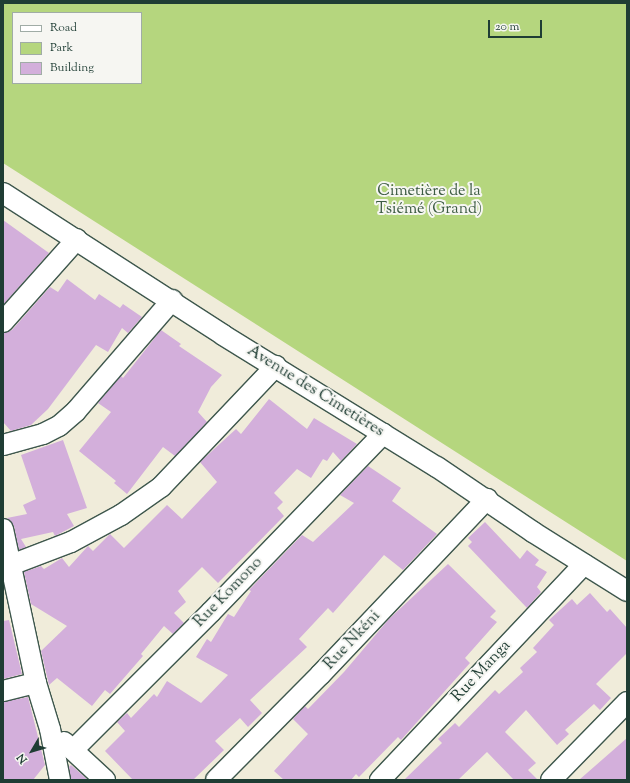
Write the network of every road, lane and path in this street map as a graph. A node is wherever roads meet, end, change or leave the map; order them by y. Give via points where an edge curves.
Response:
1 (3, 193) edge
2 (77, 239) junction
3 (172, 300) junction
4 (3, 322) edge
5 (276, 366) junction
6 (383, 434) junction
7 (3, 446) edge
8 (487, 499) junction
9 (3, 529) edge
10 (584, 564) junction
11 (7, 567) edge
12 (627, 591) edge
13 (36, 683) junction
14 (3, 691) edge
15 (627, 702) edge
16 (50, 729) junction
17 (73, 750) junction
18 (60, 780) edge
19 (105, 780) edge
20 (216, 780) edge
21 (380, 780) edge
22 (551, 780) edge

1 - 2 street, Avenue des Cimetières
2 - 3 street, Avenue des Cimetières
2 - 4 street
3 - 5 street, Avenue des Cimetières
3 - 7 street via 76,411 59,426 43,434
5 - 6 street, Avenue des Cimetières
5 - 11 street via 161,486 121,515 71,542
6 - 8 street, Avenue des Cimetières
6 - 17 street, Rue Komono via 217,607
8 - 10 street, Avenue des Cimetières
8 - 20 street, Rue Nkéni
9 - 11 street
10 - 12 street, Avenue des Cimetières
10 - 21 street, Rue Manga
11 - 13 street
13 - 14 street
13 - 16 street
15 - 22 street
16 - 17 street
16 - 18 street
17 - 19 street

